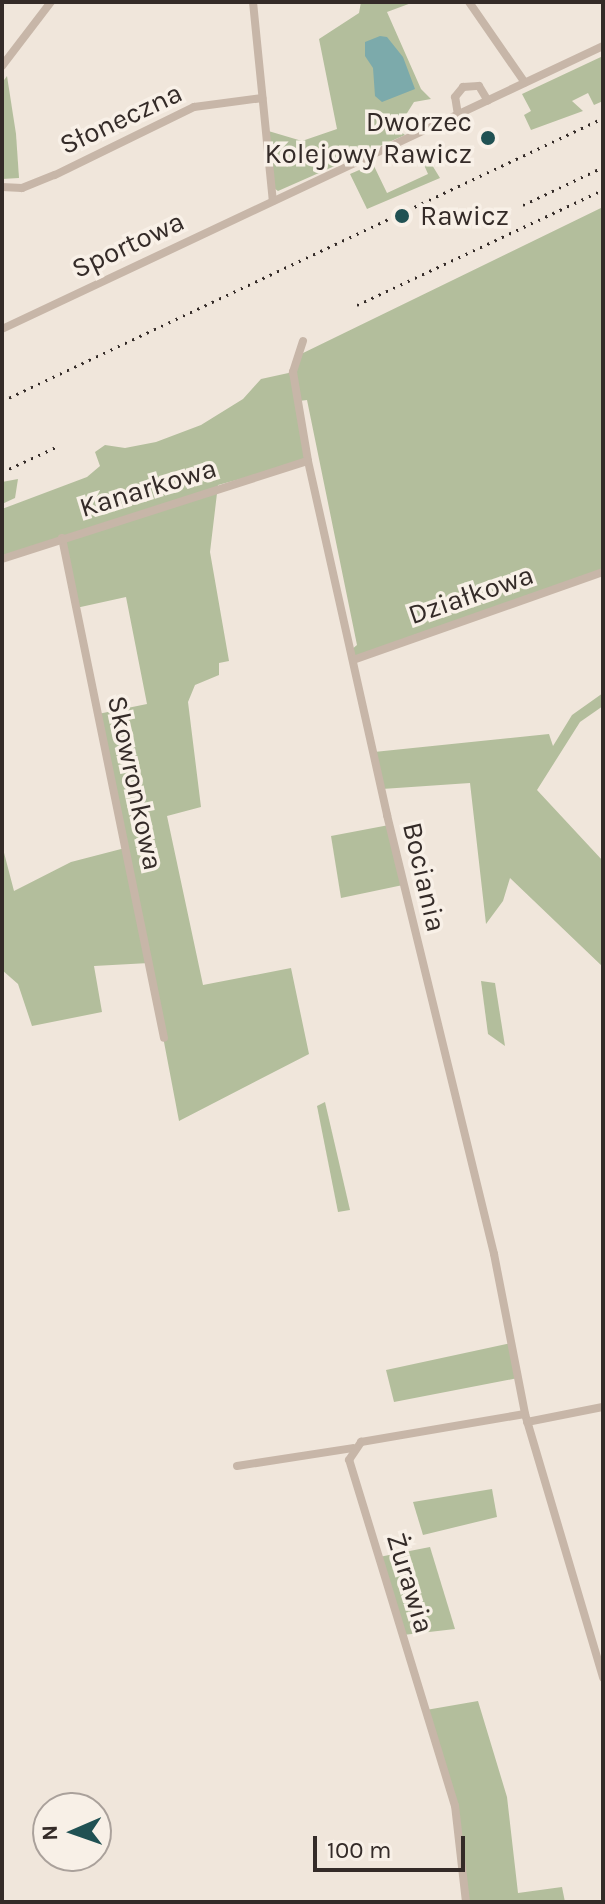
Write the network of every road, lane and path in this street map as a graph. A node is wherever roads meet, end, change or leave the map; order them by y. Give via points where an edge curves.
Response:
1 (51, 2) edge
2 (253, 2) edge
3 (469, 2) edge
4 (603, 46) edge
5 (2, 66) edge
6 (525, 83) junction
7 (262, 98) junction
8 (488, 101) junction
9 (458, 115) junction
10 (2, 187) edge
11 (273, 201) junction
12 (2, 329) edge
13 (303, 341) dead end
14 (308, 461) junction
15 (62, 538) junction
16 (2, 559) edge
17 (603, 572) edge
18 (353, 660) junction
19 (164, 1038) dead end
20 (603, 1407) edge
21 (526, 1418) junction
22 (353, 1448) junction
23 (237, 1466) dead end
24 (603, 1678) edge
25 (466, 1902) edge

1 - 5 street
2 - 7 street
3 - 6 street
4 - 6 street, Sportowa
6 - 8 street, Sportowa
7 - 10 street, Słoneczna via 194,107 55,175 22,188
7 - 11 street
8 - 9 street, Sportowa
8 - 9 street via 479,86 463,87 455,97
9 - 11 street, Sportowa
11 - 12 street, Sportowa
13 - 14 street, Bociania via 293,372
14 - 15 street, Kanarkowa
14 - 18 street, Bociania
15 - 16 street, Kanarkowa
15 - 19 street, Skowronkowa
17 - 18 street, Działkowa
18 - 21 street, Bociania via 494,1254
20 - 21 street
21 - 22 street
21 - 24 street, Bociania
22 - 23 street
22 - 25 street, Żurawia via 349,1460 455,1806

